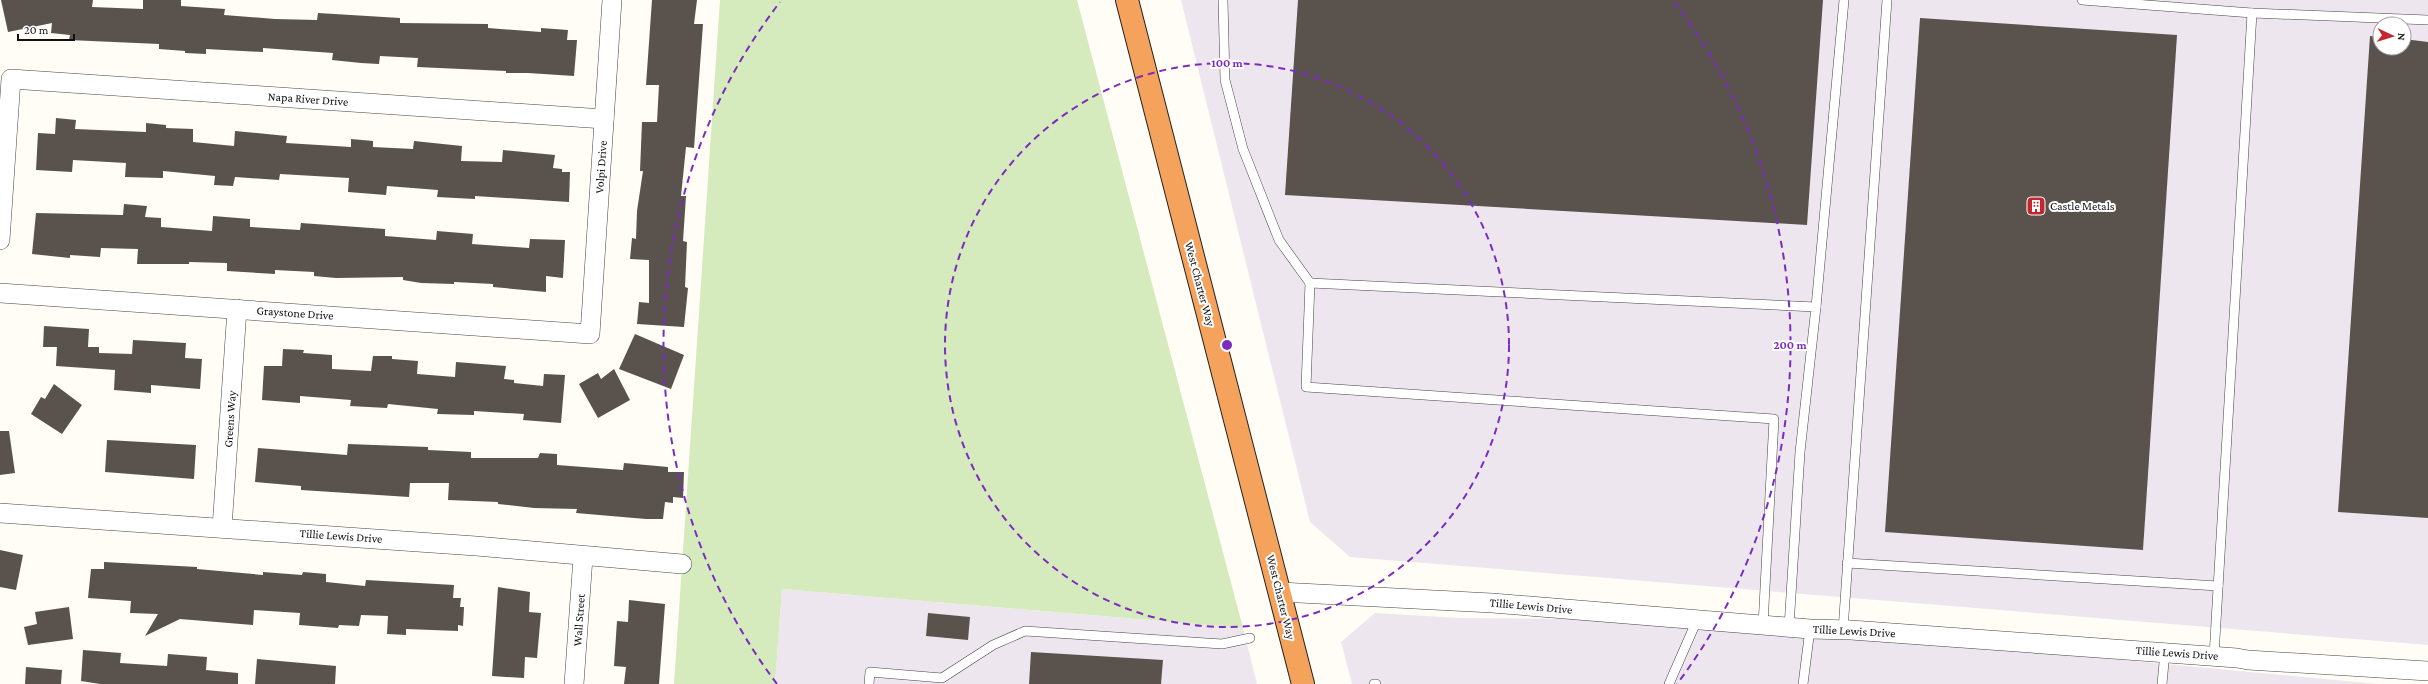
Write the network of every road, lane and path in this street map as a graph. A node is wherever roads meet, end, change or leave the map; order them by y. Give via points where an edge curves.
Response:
1 (612, 0) edge
2 (1127, 0) edge
3 (1223, 0) edge
4 (1844, 0) edge
5 (1887, 0) edge
6 (2082, 0) edge
7 (2252, 13) junction
8 (2428, 20) edge
9 (604, 119) junction
10 (0, 240) edge
11 (1310, 283) junction
12 (0, 293) edge
13 (1816, 307) junction
14 (237, 309) junction
15 (590, 334) joint
16 (0, 513) edge
17 (222, 528) junction
18 (583, 557) junction
19 (1847, 563) junction
20 (682, 564) dead end
21 (2218, 586) junction
22 (1280, 592) junction
23 (1697, 620) junction
24 (1763, 625) junction
25 (1789, 627) junction
26 (1810, 629) junction
27 (1843, 630) junction
28 (1250, 638) dead end
29 (2164, 652) junction
30 (2214, 656) junction
31 (2428, 672) edge
32 (942, 681) edge
33 (574, 684) edge
34 (869, 684) edge
35 (1303, 684) edge
36 (1669, 684) edge
37 (1803, 684) edge
38 (2162, 684) edge

1 - 9 street, Volpi Drive
2 - 22 highway, West Charter Way
3 - 11 lane via 1225,80 1243,149 1279,240
4 - 13 lane
5 - 19 lane
6 - 7 lane
7 - 8 lane
7 - 21 lane
9 - 10 street, Napa River Drive via 11,79
9 - 15 street, Volpi Drive
11 - 13 lane
11 - 24 lane via 1306,387 1774,419
12 - 14 street, Graystone Drive
13 - 25 lane via 1800,452
14 - 15 street, Graystone Drive
14 - 17 street, Greens Way
16 - 17 street, Tillie Lewis Drive
17 - 18 street, Tillie Lewis Drive via 476,546
18 - 20 street, Tillie Lewis Drive
18 - 33 street, Wall Street
19 - 21 lane
19 - 27 lane
21 - 30 lane
22 - 23 street, Tillie Lewis Drive via 1492,603
22 - 35 highway, West Charter Way
23 - 24 street, Tillie Lewis Drive
23 - 36 lane
24 - 25 street, Tillie Lewis Drive
25 - 26 street, Tillie Lewis Drive
26 - 27 street, Tillie Lewis Drive
26 - 37 lane
27 - 29 street, Tillie Lewis Drive
28 - 32 lane via 1222,644 1025,631 993,644
29 - 30 street, Tillie Lewis Drive
29 - 38 lane
30 - 31 street, Tillie Lewis Drive
32 - 34 lane via 870,672

